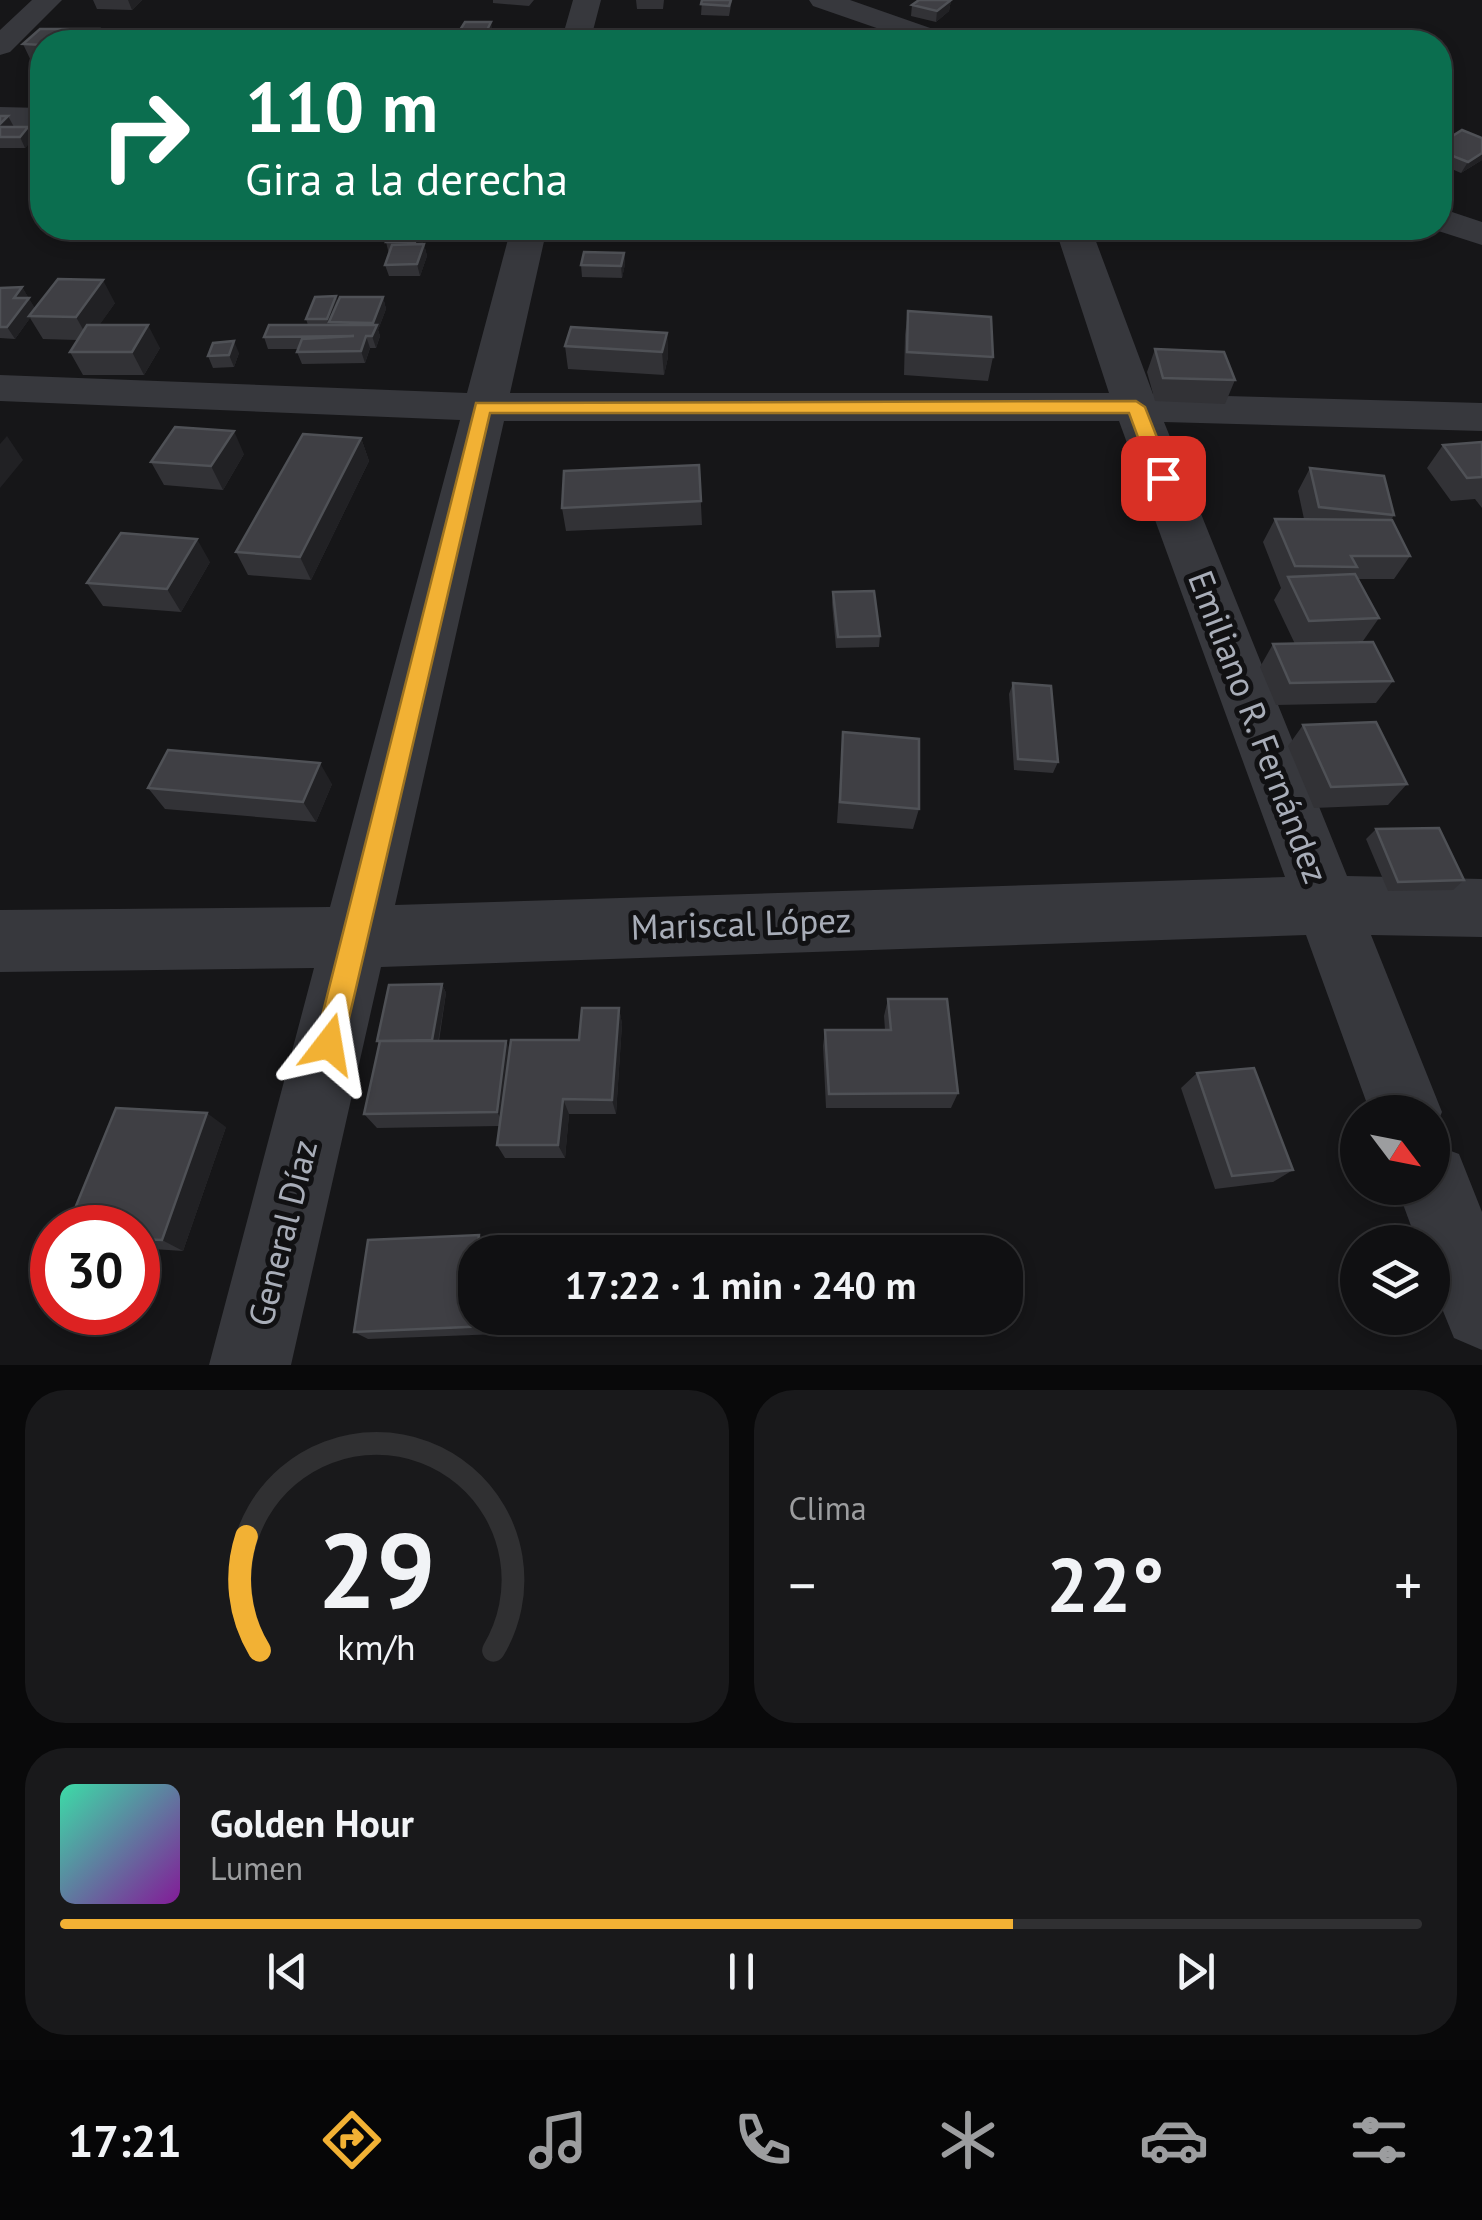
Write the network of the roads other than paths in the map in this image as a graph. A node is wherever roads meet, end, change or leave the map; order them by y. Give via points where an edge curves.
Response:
1 (48, 0) edge
2 (587, 0) edge
3 (822, 0) edge
4 (579, 30) edge
5 (908, 30) edge
6 (0, 46) edge
7 (0, 116) edge
8 (30, 117) edge
9 (1452, 223) edge
10 (1482, 234) edge
11 (526, 240) edge
12 (1077, 240) edge
13 (0, 388) edge
14 (1136, 407) junction
15 (482, 408) junction
16 (1482, 418) edge
17 (1326, 905) junction
18 (1482, 908) edge
19 (355, 937) junction
20 (0, 941) edge
21 (1399, 1095) edge
22 (1441, 1205) edge
23 (1482, 1310) edge
24 (250, 1365) edge

1 - 6 street
2 - 4 street
3 - 5 street
7 - 8 street
9 - 10 street
11 - 15 street, General Díaz
12 - 14 street, Emiliano R. Fernández
13 - 15 street
14 - 15 street
14 - 16 street
14 - 17 street, Emiliano R. Fernández
15 - 19 street, General Díaz
17 - 18 street, Mariscal López
17 - 19 street, Mariscal López
17 - 21 street, Emiliano R. Fernández
19 - 20 street, Mariscal López
19 - 24 street, General Díaz
22 - 23 street

